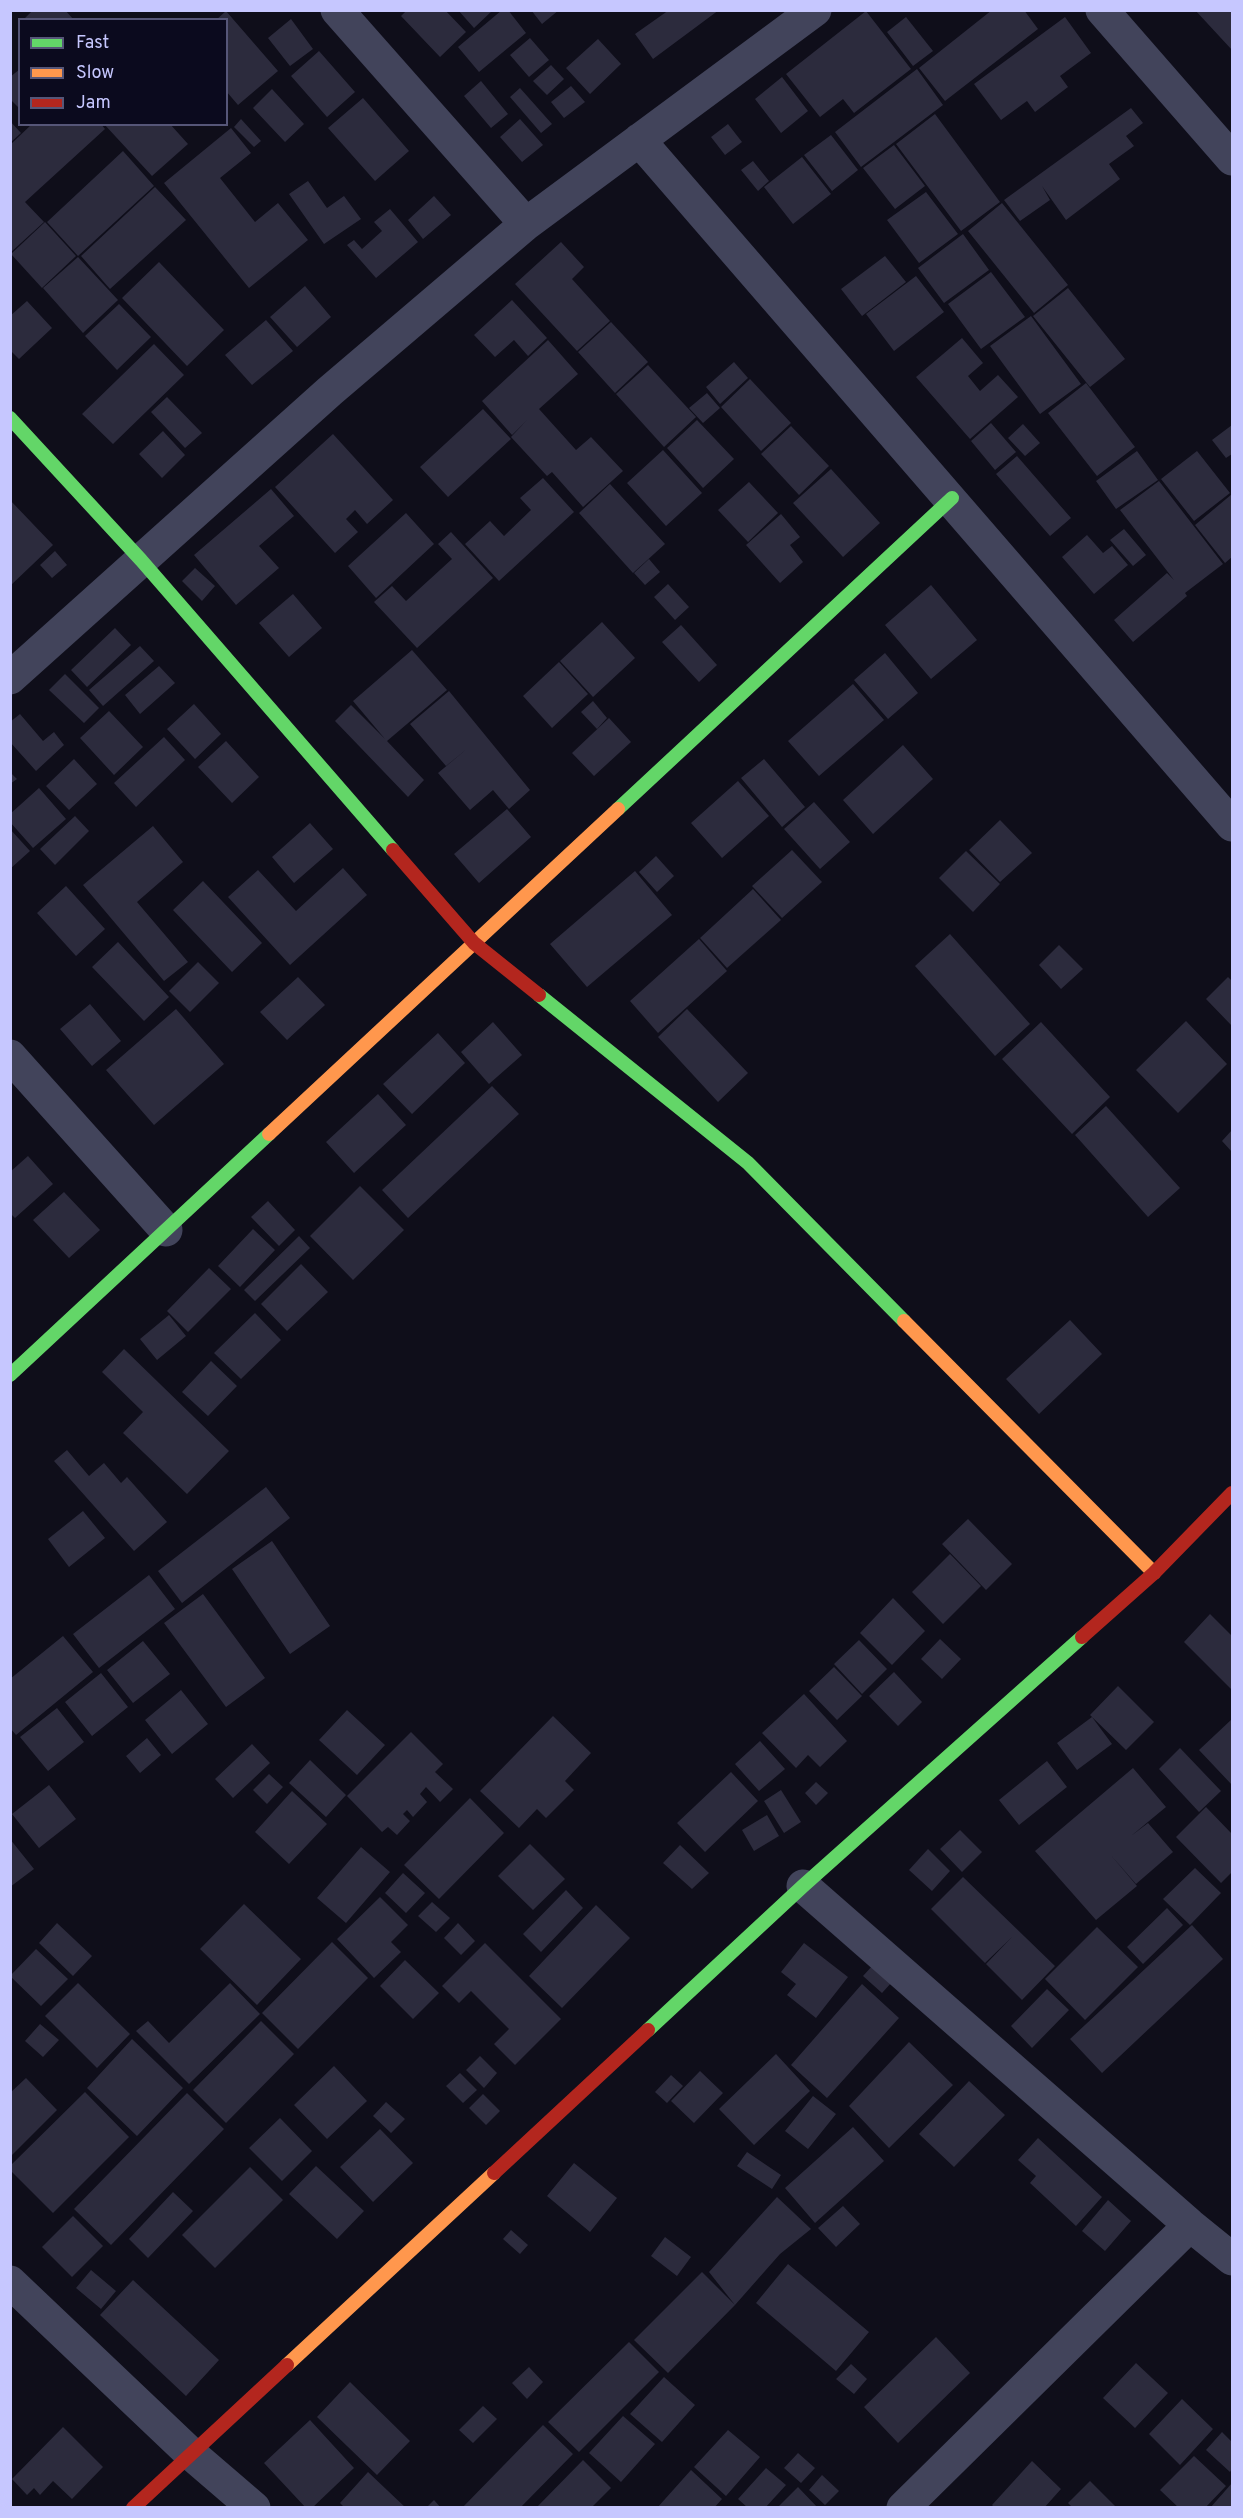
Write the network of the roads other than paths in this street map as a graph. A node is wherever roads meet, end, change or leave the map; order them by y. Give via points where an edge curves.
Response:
1 (337, 10) edge
2 (815, 10) edge
3 (1102, 10) edge
4 (639, 140) junction
5 (1233, 159) edge
6 (526, 224) junction
7 (10, 418) edge
8 (952, 498) junction
9 (141, 560) junction
10 (10, 678) edge
11 (1233, 825) edge
12 (474, 943) junction
13 (10, 1056) edge
14 (166, 1230) junction
15 (10, 1375) edge
16 (1233, 1493) edge
17 (1154, 1573) junction
18 (803, 1886) junction
19 (1190, 2225) junction
20 (1233, 2259) edge
21 (10, 2282) edge
22 (190, 2453) junction
23 (133, 2508) edge
24 (254, 2508) edge
25 (903, 2508) edge

1 - 6 street
2 - 4 street
3 - 5 street
4 - 6 street
4 - 8 street
6 - 9 street via 330,391
7 - 9 street
8 - 11 street
8 - 12 street
9 - 10 street
9 - 12 street
12 - 14 street
12 - 17 street via 748,1163
13 - 14 street
14 - 15 street
16 - 17 street
17 - 18 street
18 - 19 street
18 - 22 street
19 - 20 street
19 - 25 street
21 - 22 street
22 - 23 street
22 - 24 street

